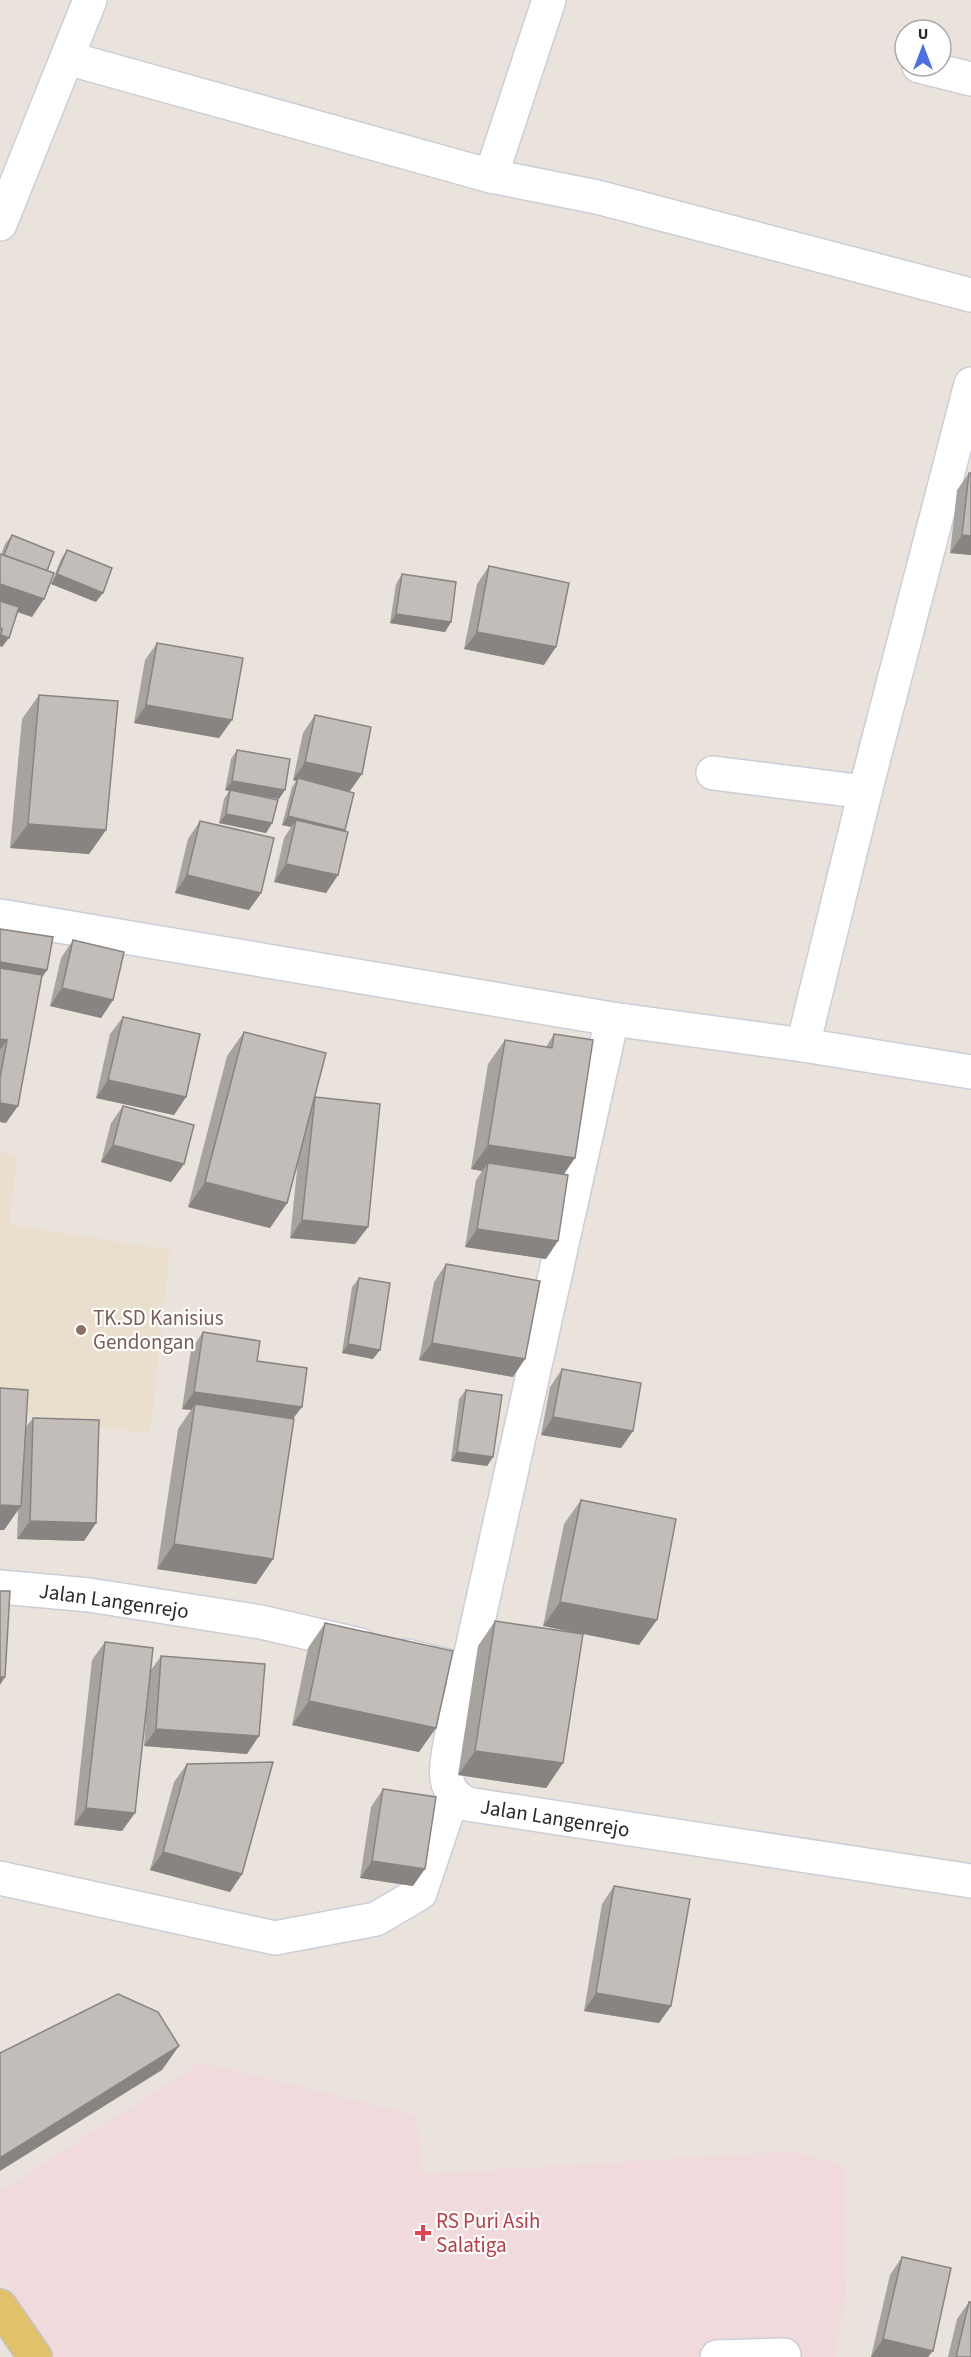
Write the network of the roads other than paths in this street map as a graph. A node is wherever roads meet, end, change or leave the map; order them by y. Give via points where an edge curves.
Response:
1 (90, 0) edge
2 (549, 0) edge
3 (67, 58) junction
4 (953, 75) edge
5 (971, 80) edge
6 (491, 176) junction
7 (2, 211) edge
8 (971, 295) edge
9 (971, 384) edge
10 (713, 773) dead end
11 (865, 792) junction
12 (0, 916) edge
13 (612, 1019) junction
14 (803, 1045) junction
15 (971, 1072) edge
16 (0, 1587) edge
17 (467, 1671) junction
18 (453, 1795) junction
19 (0, 1878) edge
20 (971, 1881) edge
21 (0, 2306) edge
22 (784, 2355) dead end
23 (35, 2357) edge
24 (717, 2357) edge

1 - 3 street
2 - 6 street
3 - 6 street
3 - 7 street
4 - 5 street
6 - 8 street via 597,197
9 - 11 street
10 - 11 street
11 - 14 street
12 - 13 street
13 - 14 street
13 - 17 street
14 - 15 street
16 - 17 street, Jalan Langenrejo via 89,1595 261,1622
17 - 18 street, Jalan Langenrejo via 447,1762 446,1779
18 - 19 street via 420,1893 376,1919 275,1938
18 - 20 street, Jalan Langenrejo via 467,1804
21 - 23 main road
22 - 24 street

